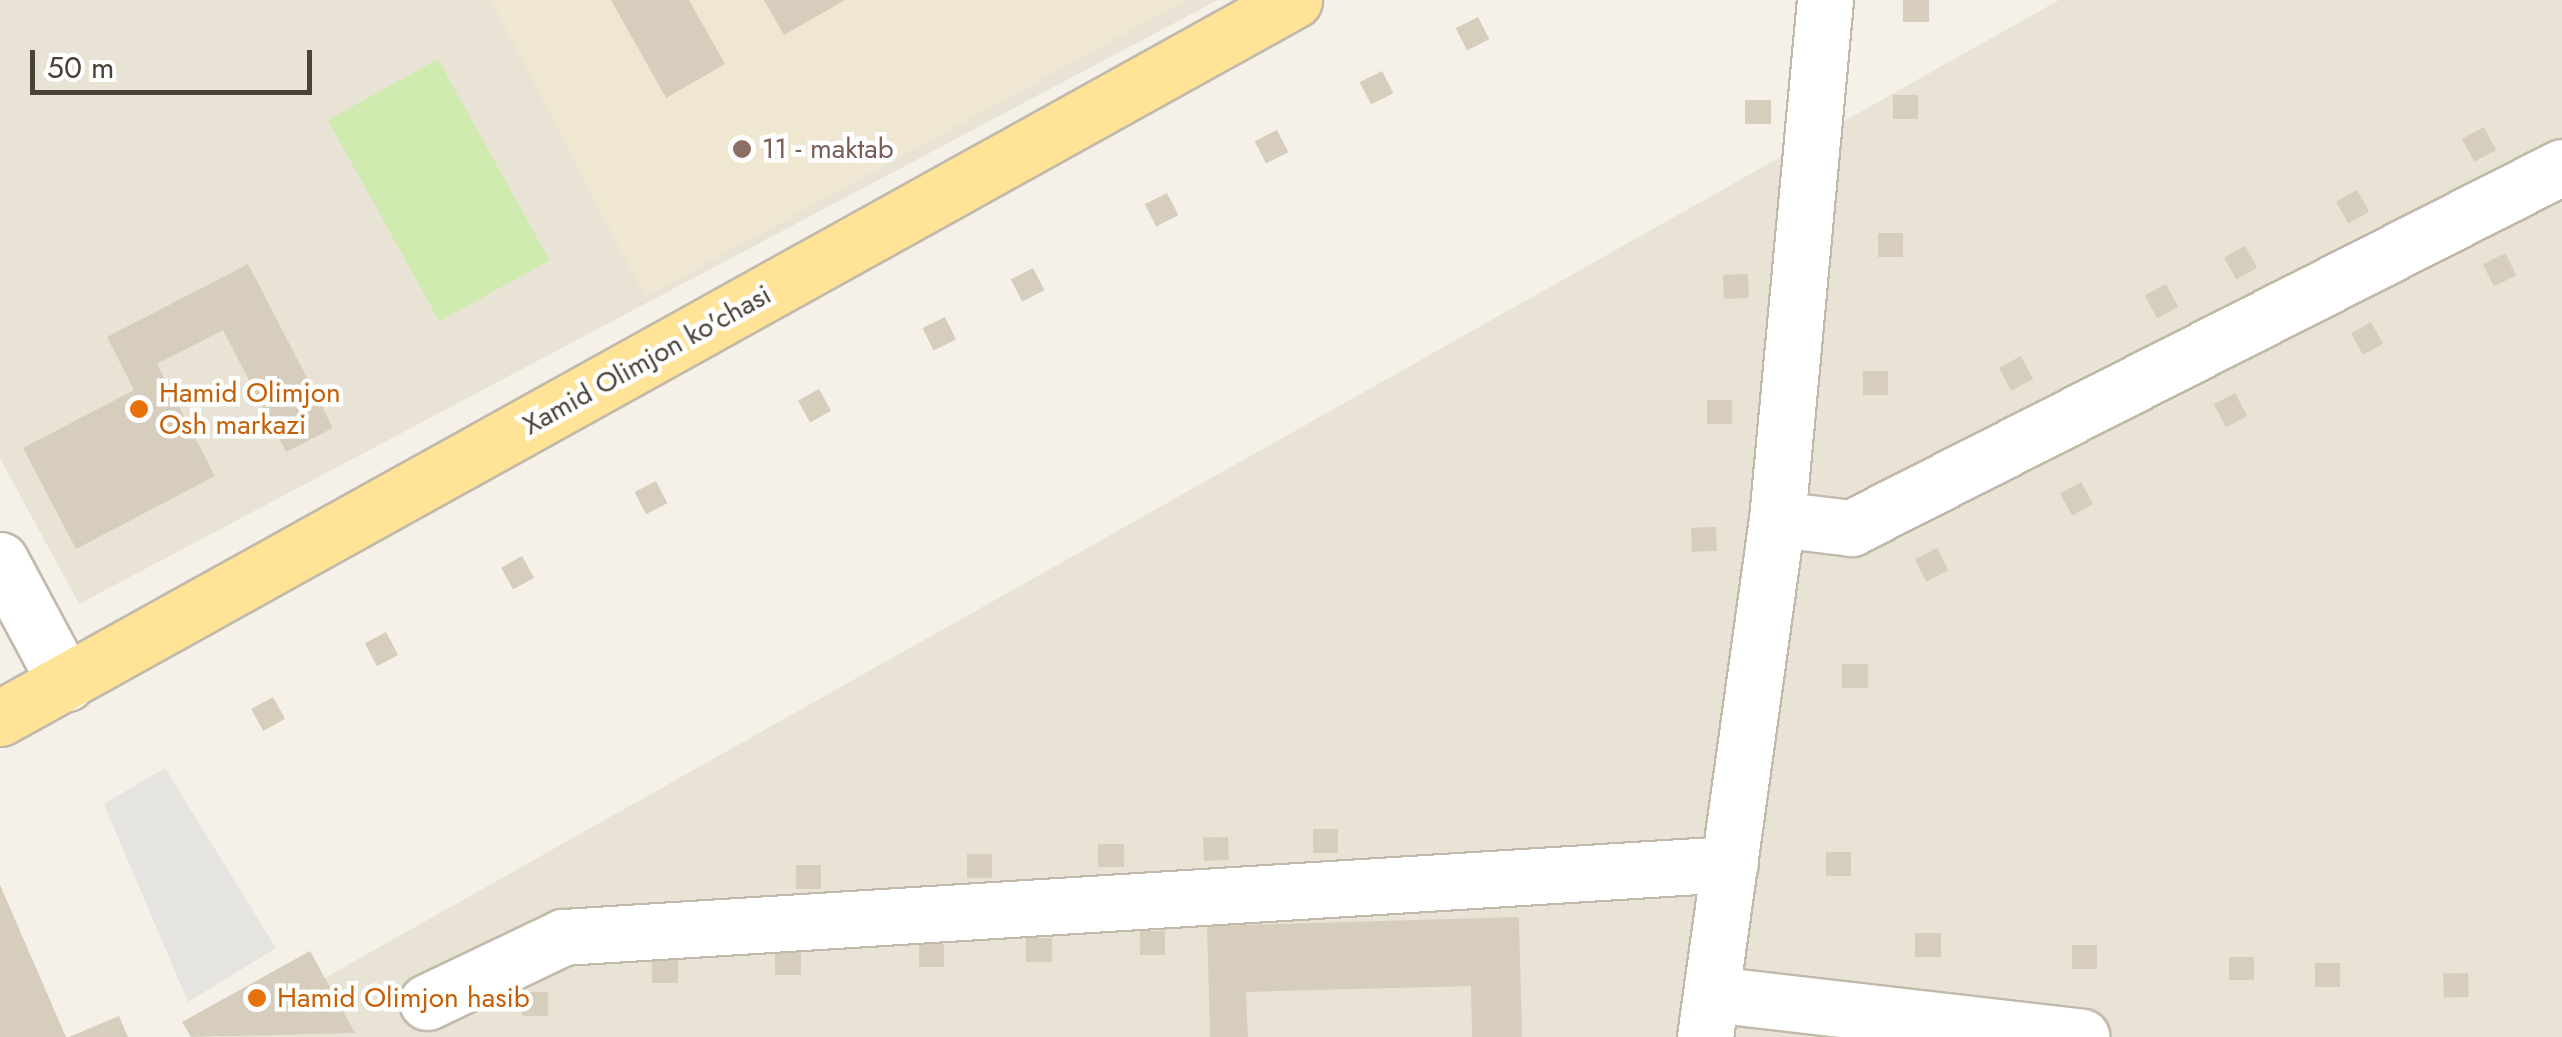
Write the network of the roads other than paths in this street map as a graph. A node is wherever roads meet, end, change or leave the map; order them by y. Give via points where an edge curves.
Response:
1 (1294, 0) edge
2 (1824, 0) edge
3 (2562, 167) edge
4 (1778, 519) junction
5 (0, 560) edge
6 (66, 683) junction
7 (0, 718) edge
8 (1730, 864) junction
9 (427, 1002) dead end
10 (1709, 1015) edge
11 (2082, 1037) edge

1 - 6 main road, Xamid Olimjon ko'chasi
2 - 4 street
3 - 4 street via 1851,528
4 - 8 street
5 - 6 street
6 - 7 main road, Xamid Olimjon ko'chasi
8 - 9 street via 563,937
8 - 10 street
10 - 11 street

